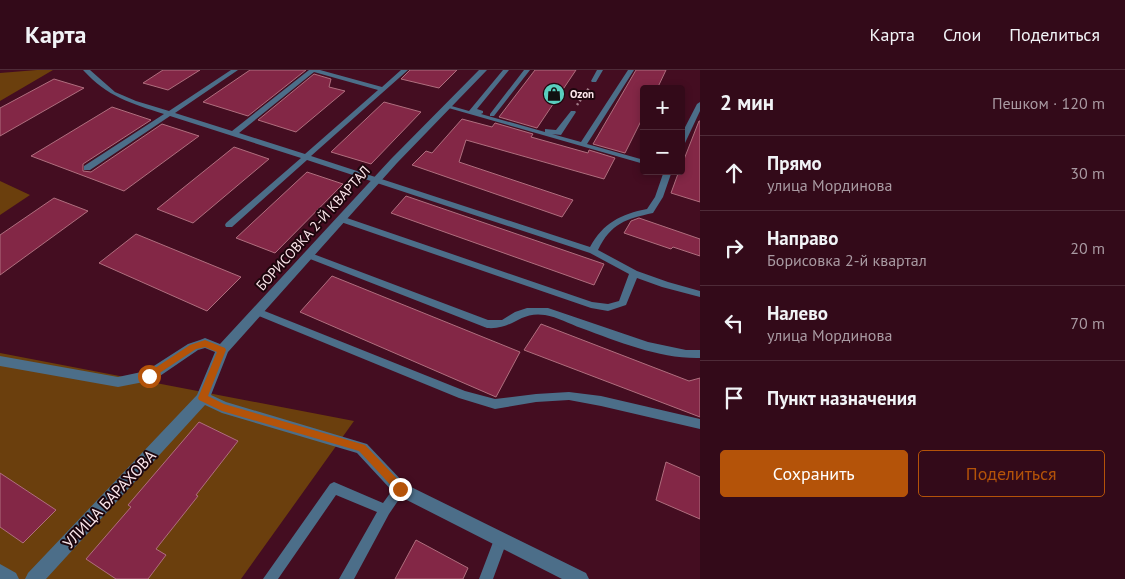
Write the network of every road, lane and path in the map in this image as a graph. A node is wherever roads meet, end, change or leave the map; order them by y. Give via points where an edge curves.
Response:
1 (86, 70) edge
2 (235, 70) edge
3 (313, 70) edge
4 (405, 70) edge
5 (483, 70) edge
6 (506, 70) edge
7 (527, 70) edge
8 (600, 70) edge
9 (631, 70) edge
10 (594, 81) joint
11 (383, 89) junction
12 (700, 104) edge
13 (448, 107) junction
14 (573, 112) joint
15 (170, 114) junction
16 (492, 115) junction
17 (233, 134) junction
18 (685, 135) edge
19 (583, 145) junction
20 (306, 157) junction
21 (640, 161) edge
22 (87, 168) dead end
23 (667, 175) edge
24 (377, 180) junction
25 (341, 219) junction
26 (229, 225) dead end
27 (593, 251) junction
28 (308, 254) junction
29 (634, 273) junction
30 (700, 294) edge
31 (257, 312) junction
32 (222, 350) junction
33 (700, 354) edge
34 (0, 361) edge
35 (203, 398) junction
36 (183, 419) joint
37 (700, 424) edge
38 (400, 489) junction
39 (385, 510) junction
40 (500, 540) junction
41 (0, 572) edge
42 (10, 579) edge
43 (34, 579) edge
44 (270, 579) edge
45 (346, 579) edge
46 (486, 579) edge
47 (580, 579) edge

1 - 15 lane via 113,92
2 - 15 lane
3 - 11 lane
3 - 17 lane
4 - 11 lane
5 - 13 street, БОРИСОВКА 2-Й КВАРТАЛ
6 - 16 lane via 472,110
7 - 16 lane
8 - 10 lane
9 - 19 lane
10 - 14 path
11 - 20 lane
12 - 18 lane
13 - 19 lane
13 - 24 street, БОРИСОВКА 2-Й КВАРТАЛ
14 - 16 lane via 558,133
15 - 17 lane
15 - 22 lane
17 - 20 lane
19 - 21 lane
20 - 24 lane
20 - 26 lane
23 - 27 lane via 650,211 628,215 614,222 599,236
24 - 25 street, БОРИСОВКА 2-Й КВАРТАЛ
24 - 27 lane
25 - 28 street, БОРИСОВКА 2-Й КВАРТАЛ
25 - 29 lane via 591,305 608,308 622,303
27 - 29 lane
28 - 31 street, БОРИСОВКА 2-Й КВАРТАЛ
28 - 33 lane via 487,324 500,326 524,312 548,312 658,349
29 - 30 lane
31 - 32 street, БОРИСОВКА 2-Й КВАРТАЛ
31 - 37 lane via 463,395 495,404 569,396
32 - 34 street via 205,344 193,347 149,376 118,382
32 - 35 street, БОРИСОВКА 2-Й КВАРТАЛ
35 - 36 street, БОРИСОВКА 2-Й КВАРТАЛ
35 - 38 street via 222,407 362,448
36 - 43 street, УЛИЦА БАРАХОВА
38 - 39 lane
38 - 40 street
39 - 44 lane via 334,488
39 - 45 lane
40 - 46 lane
40 - 47 street
41 - 42 street

